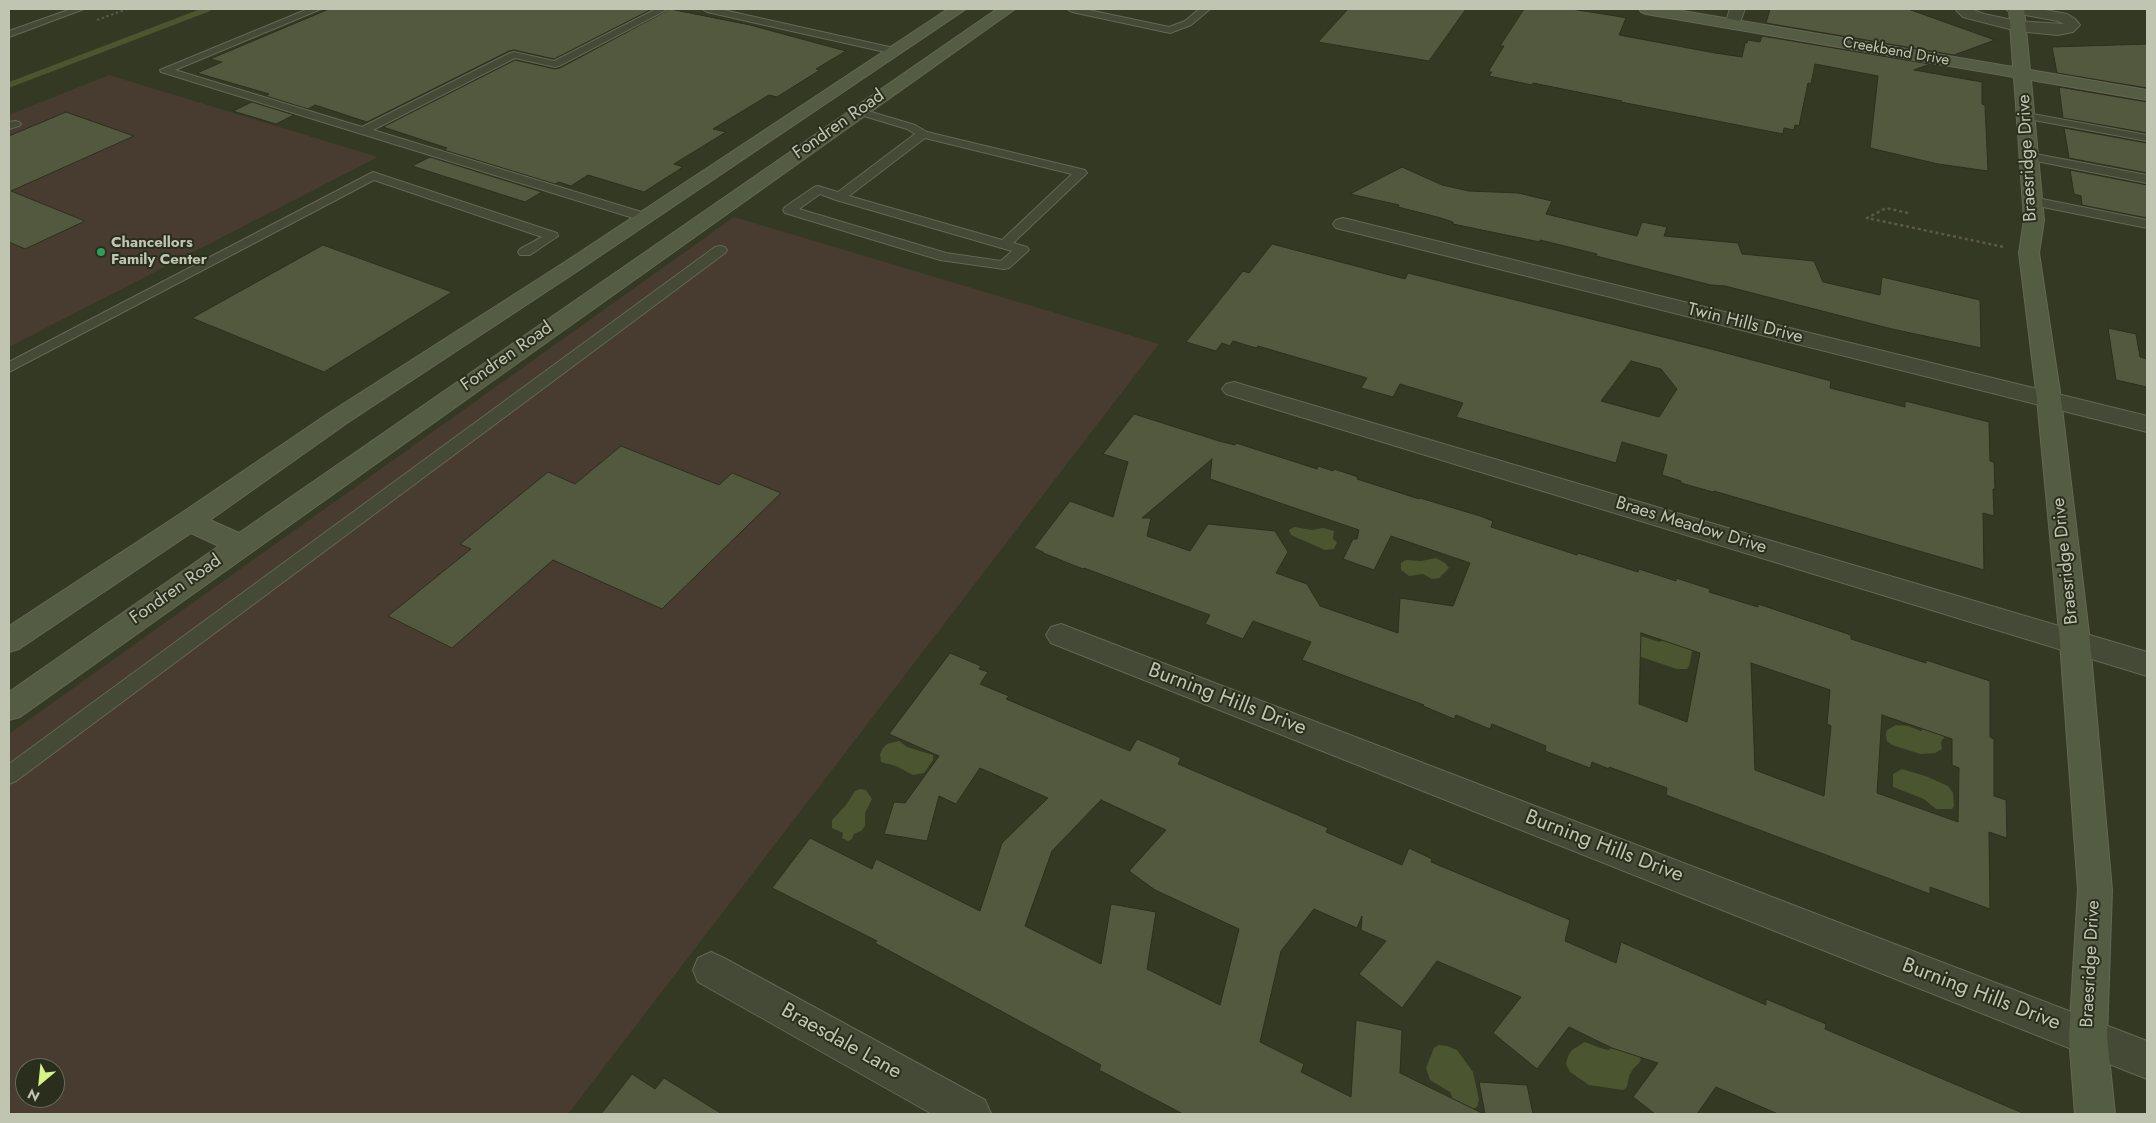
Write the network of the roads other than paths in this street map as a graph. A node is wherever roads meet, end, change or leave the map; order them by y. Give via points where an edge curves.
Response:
1 (79, 9) edge
2 (316, 9) edge
3 (663, 9) edge
4 (707, 9) edge
5 (958, 9) edge
6 (1007, 9) edge
7 (1072, 9) edge
8 (1205, 9) edge
9 (1646, 9) edge
10 (1963, 9) edge
11 (2016, 13) edge
12 (1735, 16) edge
13 (9, 34) edge
14 (894, 51) junction
15 (2024, 74) junction
16 (2147, 95) edge
17 (858, 112) junction
18 (2027, 116) junction
19 (782, 126) junction
20 (364, 131) junction
21 (923, 134) junction
22 (822, 137) junction
23 (2147, 138) edge
24 (2030, 157) junction
25 (2147, 180) edge
26 (840, 197) junction
27 (2032, 201) junction
28 (644, 217) junction
29 (1343, 224) dead end
30 (2147, 224) edge
31 (1004, 245) junction
32 (720, 250) dead end
33 (526, 252) dead end
34 (572, 266) junction
35 (615, 281) junction
36 (9, 368) edge
37 (1234, 389) dead end
38 (2049, 399) junction
39 (2147, 424) edge
40 (190, 521) junction
41 (240, 545) junction
42 (1061, 635) dead end
43 (9, 641) edge
44 (2075, 642) junction
45 (2147, 664) edge
46 (9, 708) edge
47 (9, 775) edge
48 (711, 970) dead end
49 (2088, 1037) junction
50 (2147, 1060) edge
51 (971, 1114) edge
52 (2095, 1114) edge

1 - 13 lane
2 - 20 lane via 165,70
3 - 20 lane via 555,64 514,56
4 - 14 lane
5 - 14 main road, Fondren Road
6 - 17 main road, Fondren Road
7 - 8 lane via 1170,30 1188,23
9 - 12 main road, Creekbend Drive
10 - 11 street via 1980,18
11 - 15 main road, Braesridge Drive
12 - 15 main road, Creekbend Drive
14 - 19 main road, Fondren Road
15 - 16 main road, Creekbend Drive
15 - 18 main road, Braesridge Drive
17 - 21 lane via 911,127
17 - 22 main road, Fondren Road
18 - 23 lane
18 - 24 main road, Braesridge Drive
19 - 22 main road
19 - 28 main road, Fondren Road
20 - 28 lane
21 - 26 lane
21 - 31 lane via 1081,173
22 - 35 main road, Fondren Road
24 - 25 lane
24 - 27 main road, Braesridge Drive
26 - 31 lane
26 - 31 lane via 818,190 789,210 945,257 1004,265 1022,250
27 - 30 lane
27 - 38 main road, Braesridge Drive via 2034,220 2029,253
28 - 34 main road, Fondren Road
29 - 38 street, Twin Hills Drive
32 - 47 lane
33 - 36 lane via 552,236 373,176
34 - 35 main road
34 - 40 main road, Fondren Road via 338,418
35 - 41 main road, Fondren Road
37 - 44 street, Braes Meadow Drive
38 - 39 street, Twin Hills Drive
38 - 44 main road, Braesridge Drive
40 - 41 main road
40 - 43 main road, Fondren Road
41 - 46 main road, Fondren Road
42 - 49 street, Burning Hills Drive
44 - 45 street, Braes Meadow Drive
44 - 49 main road, Braesridge Drive via 2095,890
48 - 51 street, Braesdale Lane
49 - 50 street, Burning Hills Drive
49 - 52 main road, Braesridge Drive

